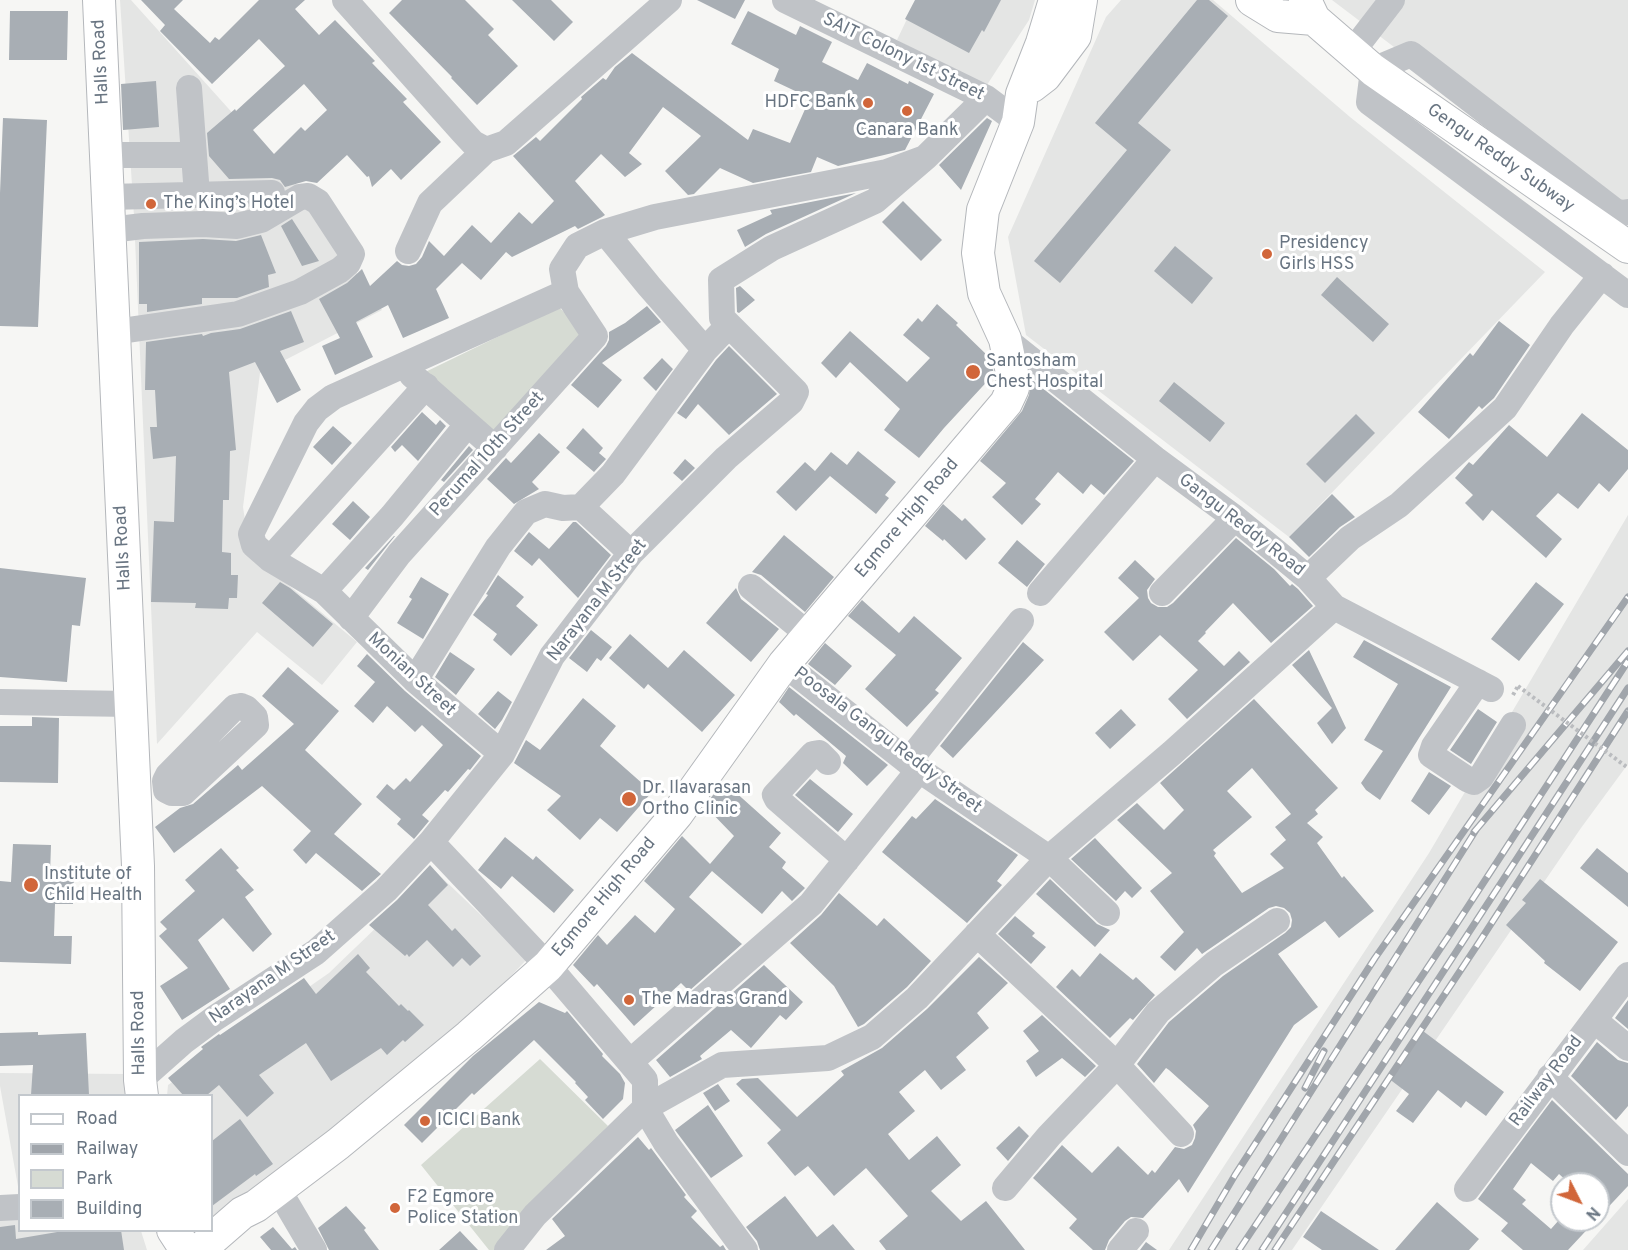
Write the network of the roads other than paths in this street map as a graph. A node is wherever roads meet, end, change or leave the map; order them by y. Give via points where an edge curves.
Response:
1 (99, 0) edge
2 (345, 0) edge
3 (669, 0) edge
4 (784, 0) edge
5 (1055, 0) edge
6 (1081, 0) edge
7 (1252, 0) edge
8 (1392, 0) edge
9 (1310, 10) edge
10 (1363, 61) junction
11 (189, 88) dead end
12 (986, 98) junction
13 (1020, 108) junction
14 (486, 150) junction
15 (106, 155) junction
16 (194, 155) junction
17 (925, 158) junction
18 (272, 193) dead end
19 (196, 195) junction
20 (108, 197) junction
21 (1628, 212) edge
22 (110, 230) junction
23 (605, 232) junction
24 (1628, 247) edge
25 (408, 250) dead end
26 (1602, 275) junction
27 (566, 292) junction
28 (1628, 295) edge
29 (728, 326) junction
30 (114, 332) junction
31 (1005, 339) junction
32 (705, 350) junction
33 (403, 367) junction
34 (426, 386) junction
35 (467, 425) junction
36 (495, 448) junction
37 (1155, 459) junction
38 (581, 507) junction
39 (1235, 518) junction
40 (631, 553) junction
41 (270, 559) junction
42 (1308, 578) junction
43 (751, 587) dead end
44 (324, 591) junction
45 (1162, 593) dead end
46 (1040, 594) dead end
47 (1334, 607) junction
48 (351, 618) junction
49 (1021, 621) dead end
50 (809, 635) junction
51 (784, 664) junction
52 (415, 680) junction
53 (0, 702) edge
54 (131, 704) junction
55 (1513, 725) dead end
56 (502, 754) junction
57 (828, 762) dead end
58 (913, 766) junction
59 (431, 842) junction
60 (1049, 858) junction
61 (847, 860) junction
62 (1107, 913) dead end
63 (1277, 921) dead end
64 (977, 934) junction
65 (548, 966) junction
66 (1628, 975) edge
67 (1594, 1020) junction
68 (1628, 1048) edge
69 (630, 1062) junction
70 (1117, 1065) junction
71 (1550, 1077) junction
72 (141, 1088) edge
73 (645, 1108) junction
74 (1181, 1134) dead end
75 (1628, 1154) edge
76 (1005, 1188) dead end
77 (1467, 1189) dead end
78 (267, 1198) junction
79 (0, 1208) edge
80 (18, 1208) edge
81 (1136, 1231) dead end
82 (176, 1232) edge
83 (199, 1246) edge
84 (314, 1250) edge
85 (507, 1250) edge
86 (746, 1250) edge
87 (1120, 1250) edge

1 - 15 main road, Halls Road
2 - 14 street via 473,143
3 - 14 street via 506,143
4 - 12 street, SAIT Colony 1st Street
5 - 13 main road, Egmore High Road
6 - 13 main road via 1075,36
7 - 9 main road via 1278,16
8 - 10 street
9 - 10 main road, Gengu Reddy Subway
10 - 21 street via 1411,54 1615,210
10 - 24 main road, Gengu Reddy Subway
10 - 26 street via 1369,102
11 - 16 street
12 - 13 street, SAIT Colony 1st Street
12 - 17 street
13 - 31 main road, Egmore High Road via 983,210 978,253 984,293
14 - 25 street via 430,203
15 - 16 street
15 - 20 main road, Halls Road
16 - 19 street
17 - 23 street via 887,172 655,217
17 - 29 street via 875,201 772,248 721,280 722,318
18 - 19 street
19 - 20 street
20 - 22 main road, Halls Road
22 - 30 main road, Halls Road
22 - 30 street via 237,226 261,220 308,196 318,202 352,254 340,270 300,292 238,314
23 - 27 street via 577,246 562,269
23 - 32 street
26 - 28 street
26 - 42 street via 1505,408 1399,504 1350,538
27 - 33 street
27 - 36 street, Perumal 10th Street via 595,336
29 - 32 street
29 - 40 street, Narayana M Street via 796,392 791,402 726,458
30 - 54 main road, Halls Road
31 - 37 street, Gangu Reddy Road
31 - 50 main road, Egmore High Road via 1012,373 1006,403
32 - 38 street via 613,474
33 - 34 street
33 - 41 street via 333,397 306,423 251,534 254,545
34 - 35 street
34 - 41 street
35 - 36 street
35 - 44 street
36 - 48 street, Perumal 10th Street via 399,554
37 - 39 street, Gangu Reddy Road
37 - 46 street
38 - 40 street
38 - 52 street via 544,504 526,512 498,547
39 - 42 street, Gangu Reddy Road
39 - 45 street
40 - 56 street, Narayana M Street via 552,656
41 - 44 street, Monian Street
42 - 47 street, Gangu Reddy Road
43 - 50 street
44 - 48 street, Monian Street
47 - 55 street, Gangu Reddy Road via 1485,686 1434,746 1431,755 1474,782
47 - 60 street
48 - 52 street, Monian Street
49 - 58 street
50 - 51 main road, Egmore High Road
51 - 58 street, Poosala Gangu Reddy Street
51 - 65 main road, Egmore High Road via 676,814
52 - 56 street, Monian Street
53 - 54 street
54 - 72 main road, Halls Road via 150,790 138,866
56 - 59 street, Narayana M Street
57 - 61 street via 819,753 813,754 775,795
58 - 60 street, Poosala Gangu Reddy Street
58 - 61 street
59 - 65 street
59 - 72 street, Narayana M Street via 386,890 316,952 184,1041
60 - 62 street, Poosala Gangu Reddy Street
60 - 64 street
61 - 69 street via 811,904
63 - 70 street via 1214,964 1166,1005
64 - 70 street
64 - 73 street via 917,998 872,1037 828,1058 722,1065
65 - 69 street
65 - 78 main road, Egmore High Road via 347,1137
66 - 67 street, Railway Road
67 - 68 street
67 - 71 street, Railway Road
69 - 73 street via 645,1080
70 - 74 street
70 - 76 street
71 - 75 street
71 - 77 street, Railway Road
73 - 85 street via 535,1215
73 - 86 street via 666,1143
78 - 83 main road via 249,1223
78 - 84 street
79 - 80 street
81 - 87 street
82 - 83 main road

